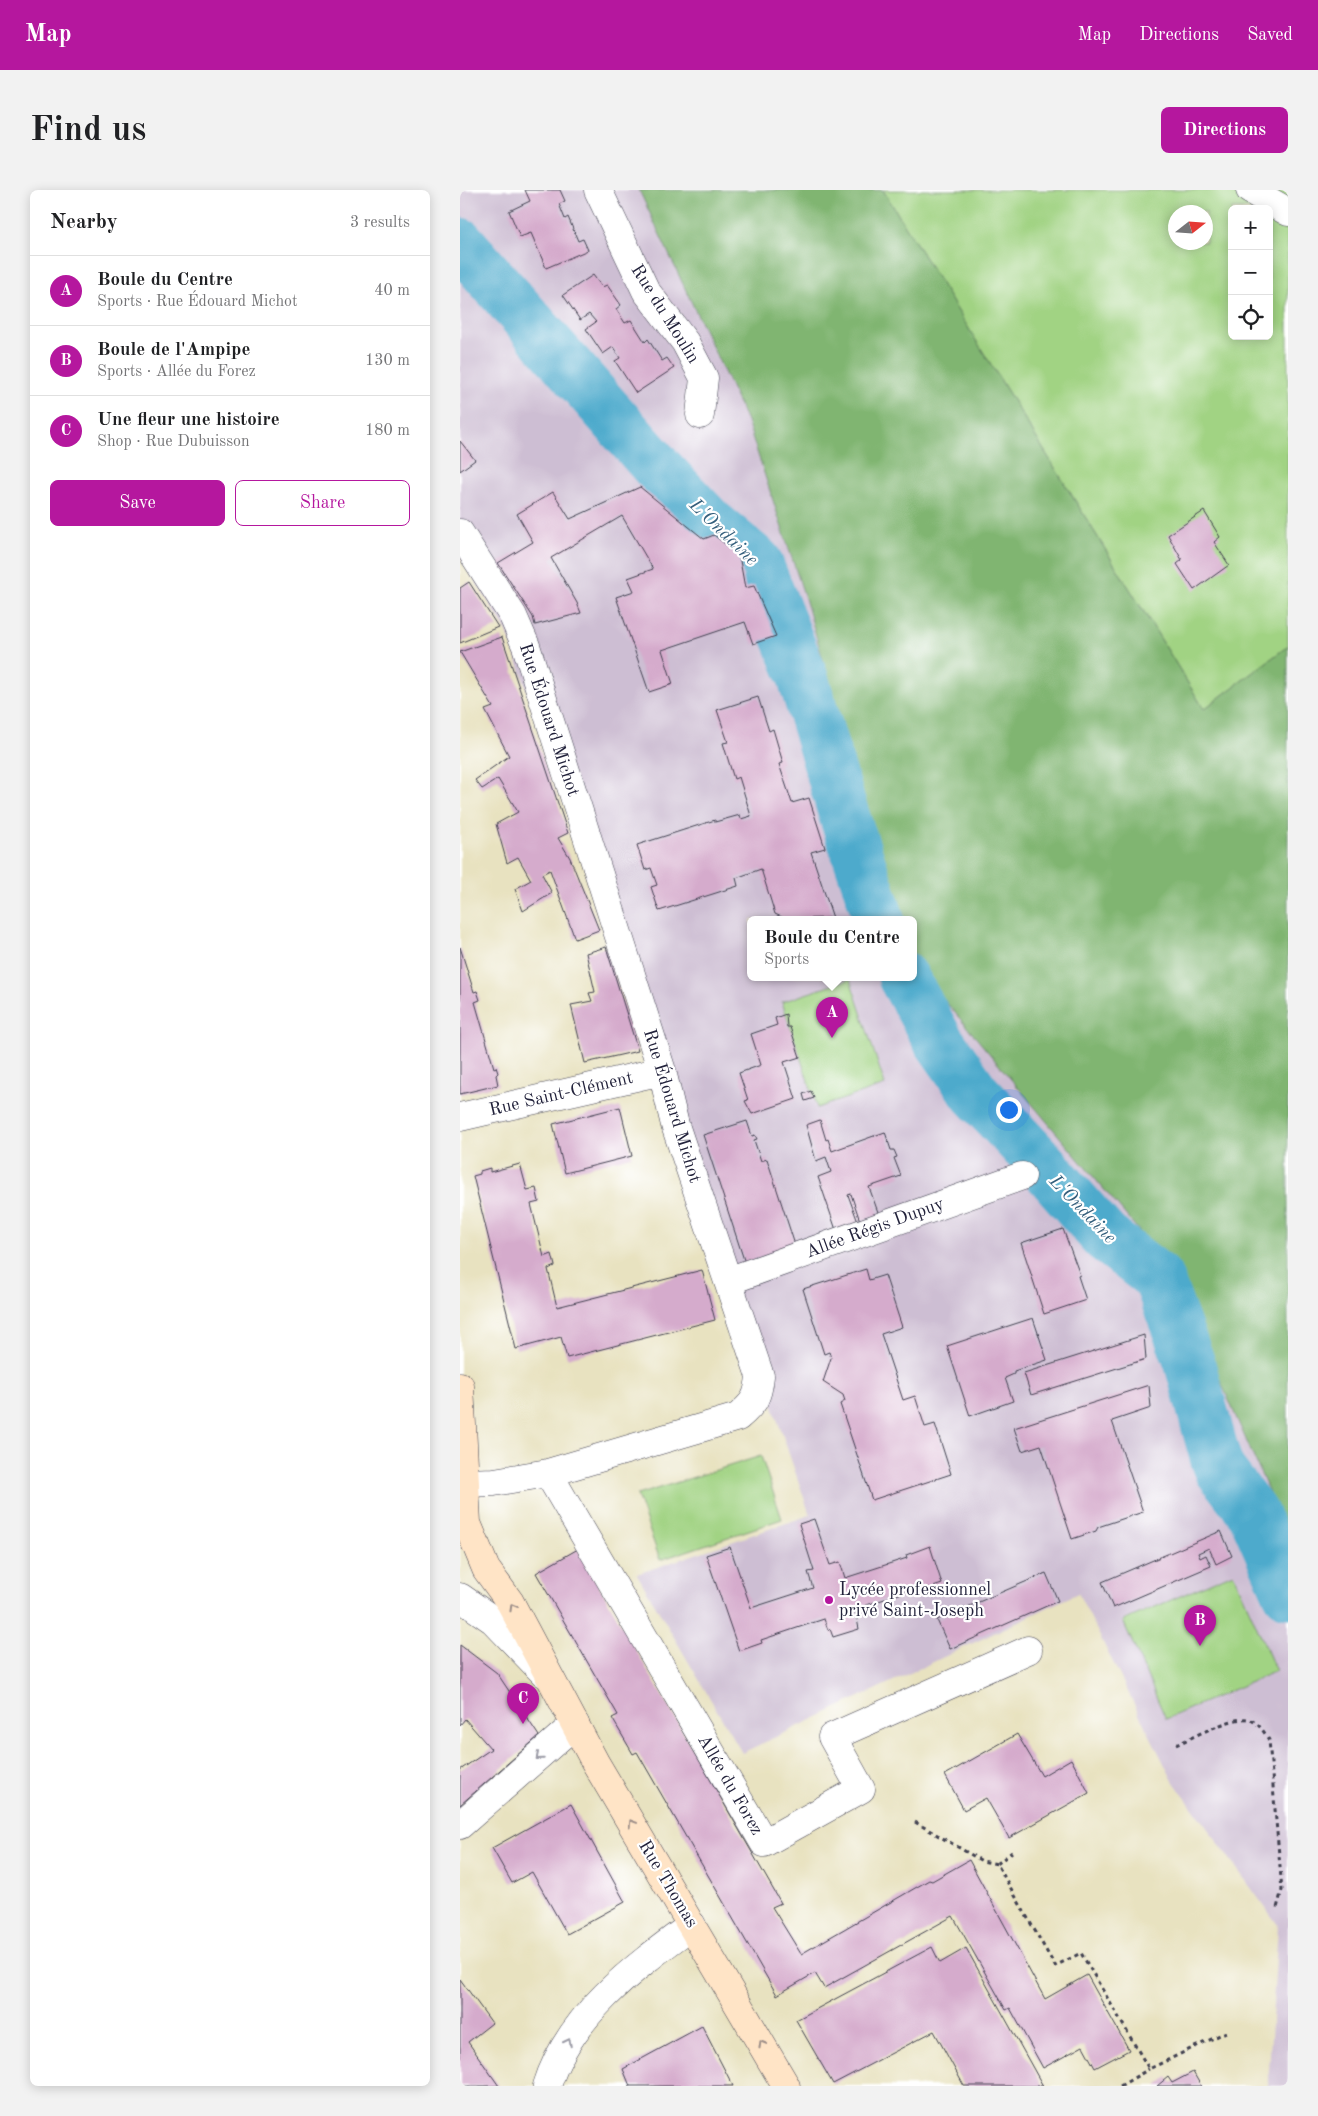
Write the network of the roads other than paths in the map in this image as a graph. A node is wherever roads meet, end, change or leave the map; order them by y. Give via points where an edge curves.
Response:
1 (598, 190) edge
2 (1250, 190) edge
3 (1288, 212) edge
4 (700, 415) dead end
5 (460, 533) edge
6 (662, 1071) junction
7 (460, 1117) edge
8 (1022, 1176) dead end
9 (728, 1281) junction
10 (460, 1386) edge
11 (548, 1473) junction
12 (466, 1483) junction
13 (464, 1525) edge
14 (460, 1597) edge
15 (1028, 1650) dead end
16 (552, 1681) junction
17 (575, 1724) junction
18 (460, 1825) edge
19 (692, 1925) junction
20 (547, 2086) edge
21 (786, 2086) edge

1 - 4 street, Rue du Moulin via 646,290 685,342 704,378
2 - 3 street
5 - 6 street, Rue Édouard Michot via 513,616 526,646
6 - 7 street, Rue Saint-Clément
6 - 9 street, Rue Édouard Michot via 675,1125
8 - 9 street, Allée Régis Dupuy
9 - 11 street, Rue Édouard Michot via 760,1376 754,1403 738,1417
10 - 12 main road
11 - 12 street, Rue Édouard Michot
11 - 15 street, Allée du Forez via 764,1842 861,1790 832,1736
12 - 13 main road
16 -> 13 main road, Rue Thomas
14 - 16 street via 493,1620
16 - 17 main road, Rue Thomas
17 -> 18 street
19 -> 17 main road, Rue Thomas
20 -> 19 street via 572,2034 604,1998
21 -> 19 main road, Rue Thomas

